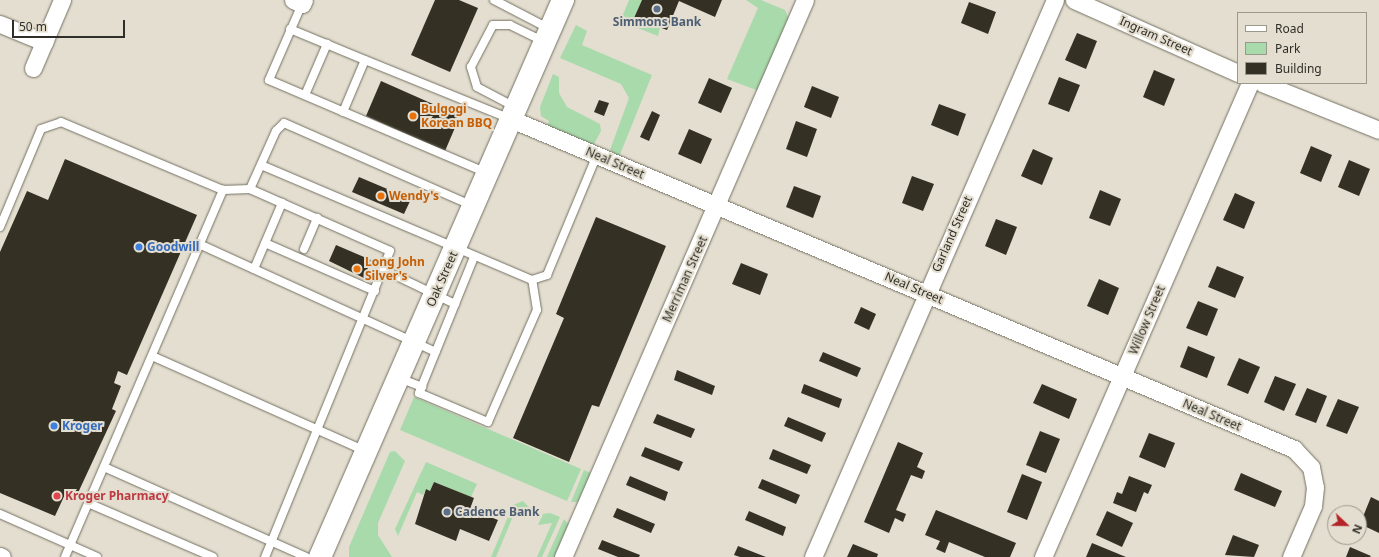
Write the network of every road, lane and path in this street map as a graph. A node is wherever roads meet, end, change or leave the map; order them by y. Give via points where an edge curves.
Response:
1 (62, 0) edge
2 (494, 0) edge
3 (563, 0) edge
4 (805, 0) edge
5 (1055, 0) edge
6 (1074, 0) edge
7 (300, 1) edge
8 (501, 2) edge
9 (0, 24) edge
10 (290, 29) junction
11 (547, 35) junction
12 (44, 42) junction
13 (327, 44) junction
14 (365, 60) junction
15 (33, 68) dead end
16 (1237, 73) edge
17 (1250, 84) edge
18 (1264, 84) edge
19 (305, 95) junction
20 (343, 112) junction
21 (513, 113) junction
22 (1379, 130) edge
23 (596, 155) junction
24 (261, 165) junction
25 (487, 173) junction
26 (250, 189) junction
27 (223, 190) junction
28 (282, 203) junction
29 (718, 205) junction
30 (473, 206) junction
31 (317, 218) junction
32 (0, 227) edge
33 (265, 243) junction
34 (199, 244) junction
35 (304, 249) dead end
36 (464, 253) junction
37 (254, 269) junction
38 (384, 270) junction
39 (532, 280) junction
40 (375, 291) junction
41 (926, 293) junction
42 (435, 294) junction
43 (455, 304) junction
44 (364, 318) junction
45 (414, 342) junction
46 (436, 352) junction
47 (152, 356) junction
48 (399, 377) junction
49 (1123, 377) junction
50 (422, 387) junction
51 (318, 430) junction
52 (366, 452) junction
53 (104, 467) junction
54 (88, 503) junction
55 (0, 514) edge
56 (272, 540) junction
57 (70, 545) junction
58 (65, 557) edge
59 (97, 557) edge
60 (213, 557) edge
61 (265, 557) edge
62 (306, 557) edge
63 (320, 557) edge
64 (563, 557) edge
65 (813, 557) edge
66 (1043, 557) edge
67 (1291, 557) edge

1 - 12 street
2 - 8 lane
3 - 11 highway, Oak Street
4 - 29 street, Merriman Street
5 - 41 street, Garland Street
6 - 16 street, Ingram Street
7 - 10 lane
8 - 11 lane
9 - 12 street
10 - 13 lane
10 - 19 lane via 269,80
11 - 21 highway, Oak Street
11 - 21 lane via 510,26 493,25 471,68 477,87
12 - 15 street
13 - 14 lane
13 - 19 lane
14 - 20 lane
14 - 21 lane
17 - 49 street, Willow Street
18 - 22 street
19 - 20 lane
20 - 25 lane
21 - 23 street, Neal Street
21 - 25 highway, Oak Street
23 - 29 street, Neal Street
23 - 39 lane via 547,275
24 - 26 lane
24 - 30 lane via 276,131 284,124
24 - 36 lane
25 - 30 highway, Oak Street
26 - 27 lane
26 - 28 lane
27 - 32 lane via 74,125 49,123 41,129
27 - 34 lane
28 - 31 lane
28 - 33 lane
29 - 41 street, Neal Street
29 - 64 street, Merriman Street
30 - 36 highway, Oak Street
31 - 35 lane
31 - 38 lane via 390,251
33 - 37 lane
33 - 40 lane
34 - 37 lane
34 - 47 lane
36 - 39 lane
36 - 42 highway, Oak Street
36 - 43 lane
37 - 44 lane
38 - 40 lane
38 - 42 lane
39 - 50 lane via 537,310 488,422 419,393
40 - 44 lane
41 - 49 street, Neal Street
41 - 65 street, Garland Street
42 - 43 lane
42 - 45 highway, Oak Street
43 - 46 lane
44 - 45 lane
44 - 51 lane
45 - 46 lane
45 - 48 highway, Oak Street
46 - 50 lane
47 - 51 lane
47 - 53 lane
48 - 50 lane
48 - 52 highway, Oak Street
49 - 66 street, Willow Street
49 - 67 street, Neal Street via 1294,449 1311,467 1315,486 1313,506
51 - 52 lane
51 - 56 lane
52 - 63 highway, Oak Street
53 - 54 lane
53 - 56 lane
54 - 57 lane
54 - 60 lane
55 - 57 lane
56 - 61 lane
56 - 62 lane
57 - 58 lane
57 - 59 lane

